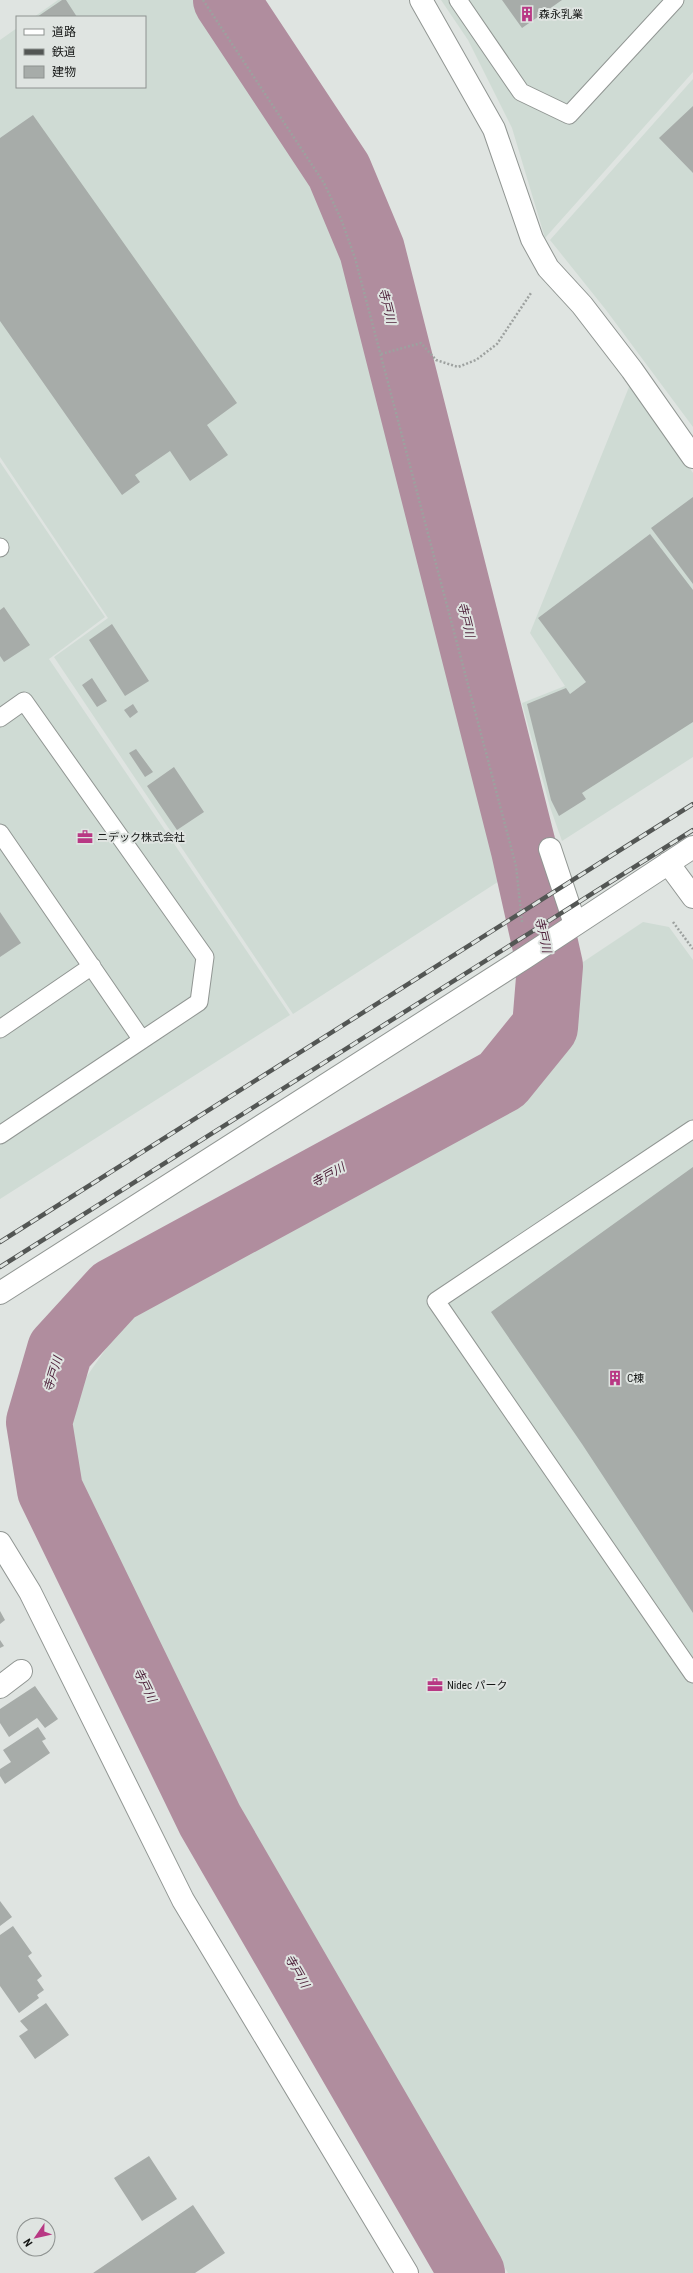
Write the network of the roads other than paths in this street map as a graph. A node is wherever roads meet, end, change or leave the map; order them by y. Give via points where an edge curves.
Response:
1 (421, 0) edge
2 (458, 0) edge
3 (675, 0) edge
4 (693, 457) edge
5 (0, 718) edge
6 (0, 833) edge
7 (693, 847) edge
8 (550, 849) dead end
9 (668, 863) junction
10 (693, 897) edge
11 (567, 929) junction
12 (92, 966) junction
13 (0, 1030) edge
14 (142, 1040) junction
15 (693, 1129) edge
16 (0, 1135) edge
17 (0, 1293) edge
18 (0, 1543) edge
19 (21, 1671) dead end
20 (693, 1674) edge
21 (0, 1687) edge
22 (407, 2273) edge

1 - 4 street via 494,129 532,239 548,268 600,328
2 - 3 lane via 521,92 569,115
5 - 14 lane via 24,701 205,957 199,1002
6 - 12 lane
7 - 9 street
8 - 11 street
9 - 10 street
9 - 11 street
11 - 17 street
12 - 13 lane
12 - 14 lane
14 - 16 lane
15 - 20 lane via 436,1301
18 - 22 street via 30,1592 183,1900
19 - 21 street

